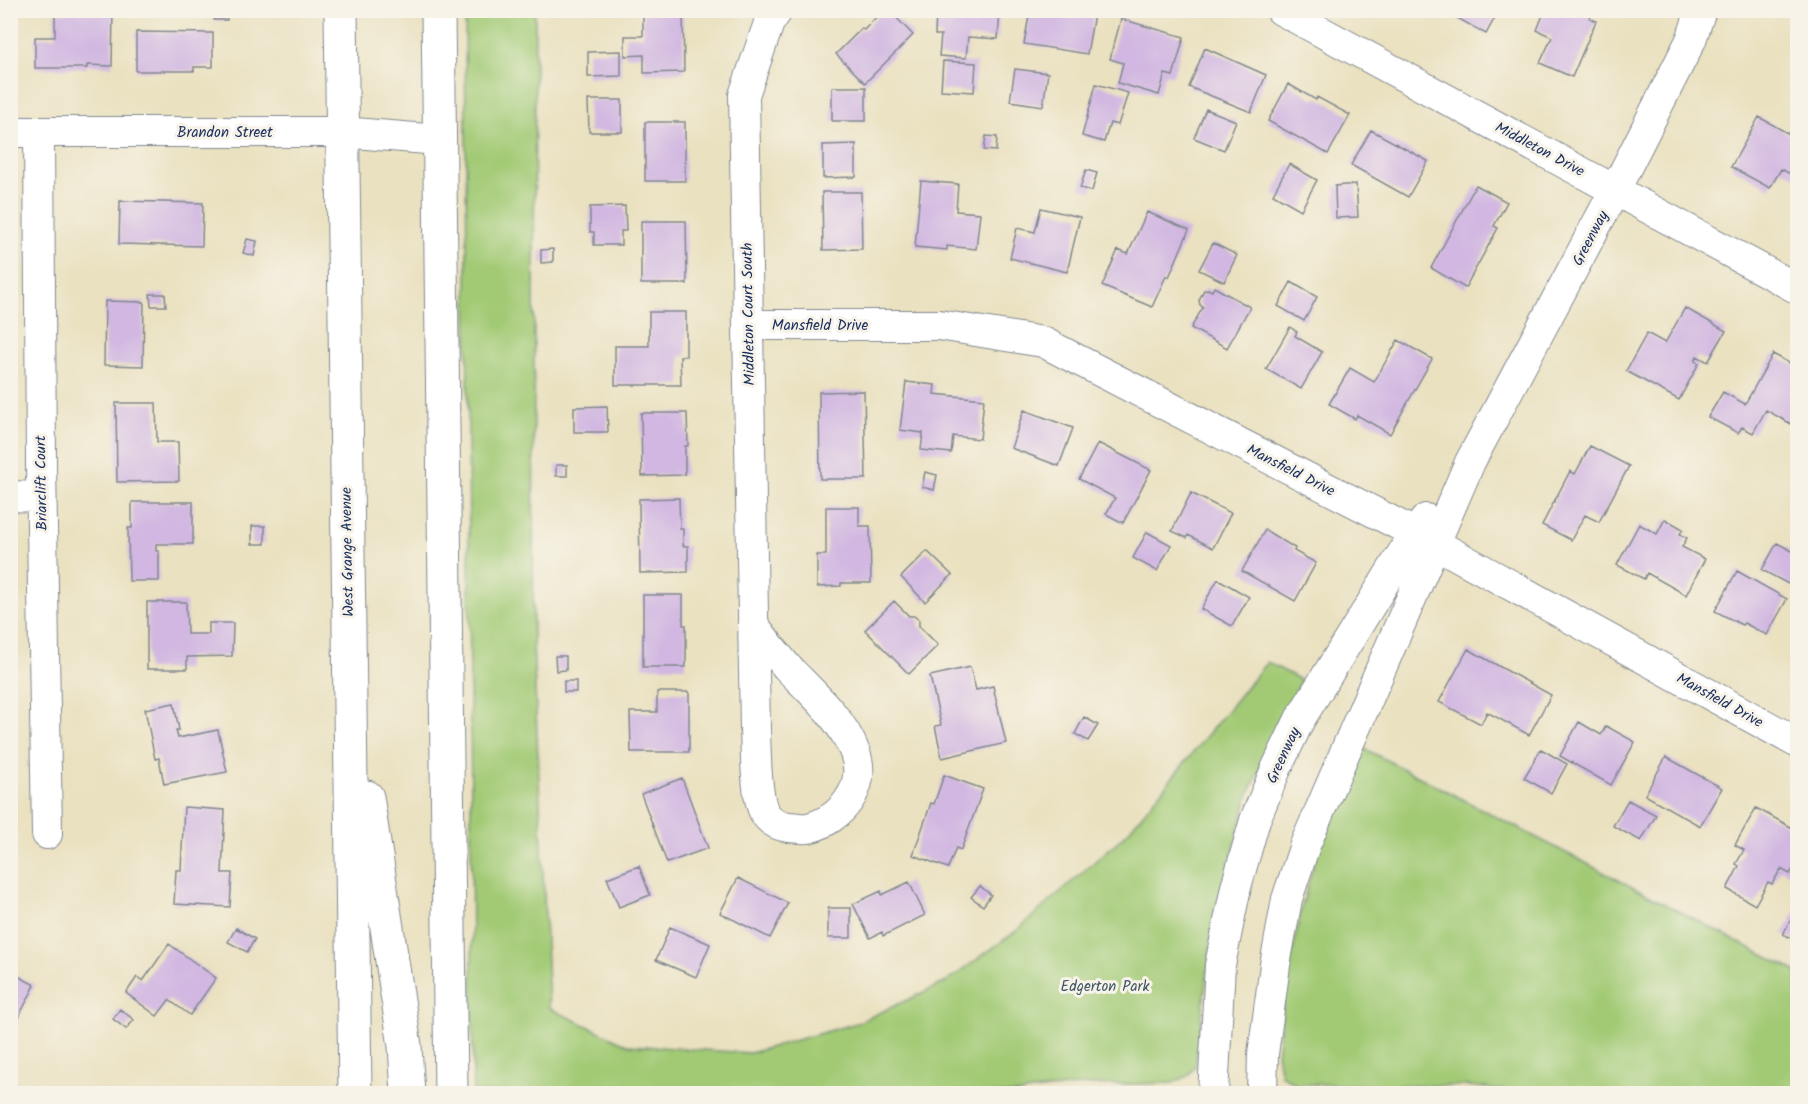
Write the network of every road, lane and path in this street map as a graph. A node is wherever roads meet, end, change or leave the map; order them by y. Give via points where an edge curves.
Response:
1 (341, 10) edge
2 (438, 10) edge
3 (778, 10) edge
4 (1281, 10) edge
5 (1701, 10) edge
6 (25, 132) edge
7 (342, 132) junction
8 (439, 140) junction
9 (1615, 190) junction
10 (1797, 290) edge
11 (749, 324) junction
12 (10, 496) edge
13 (41, 497) junction
14 (1424, 538) junction
15 (753, 624) junction
16 (349, 680) junction
17 (1797, 743) edge
18 (47, 834) dead end
19 (355, 1094) edge
20 (408, 1094) edge
21 (451, 1094) edge
22 (1213, 1094) edge
23 (1262, 1094) edge

1 - 7 street, West Grange Avenue
2 - 8 street
3 - 11 street, Middleton Court South via 769,23 744,95
4 - 9 street, Middleton Drive
5 - 9 street, Greenway via 1691,40
6 - 7 street, Brandon Street
6 - 13 street, Briarclift Court
7 - 8 street, Brandon Street
7 - 16 street, West Grange Avenue
8 - 21 street
9 - 10 street, Middleton Drive
9 - 14 street, Greenway via 1470,462
11 - 14 street, Mansfield Drive via 939,325 1043,342
11 - 15 street, Middleton Court South
12 - 13 street
13 - 18 street, Briarclift Court
14 - 17 street, Mansfield Drive
14 - 22 street, Greenway via 1300,718 1255,820 1220,965
14 - 23 street, Greenway via 1287,899 1263,1054
15 - 15 street, Middleton Court South via 760,797 766,815 779,826 806,828 838,814 848,803 856,785 856,754 825,706
16 - 19 street, West Grange Avenue
16 - 20 street via 405,1046

